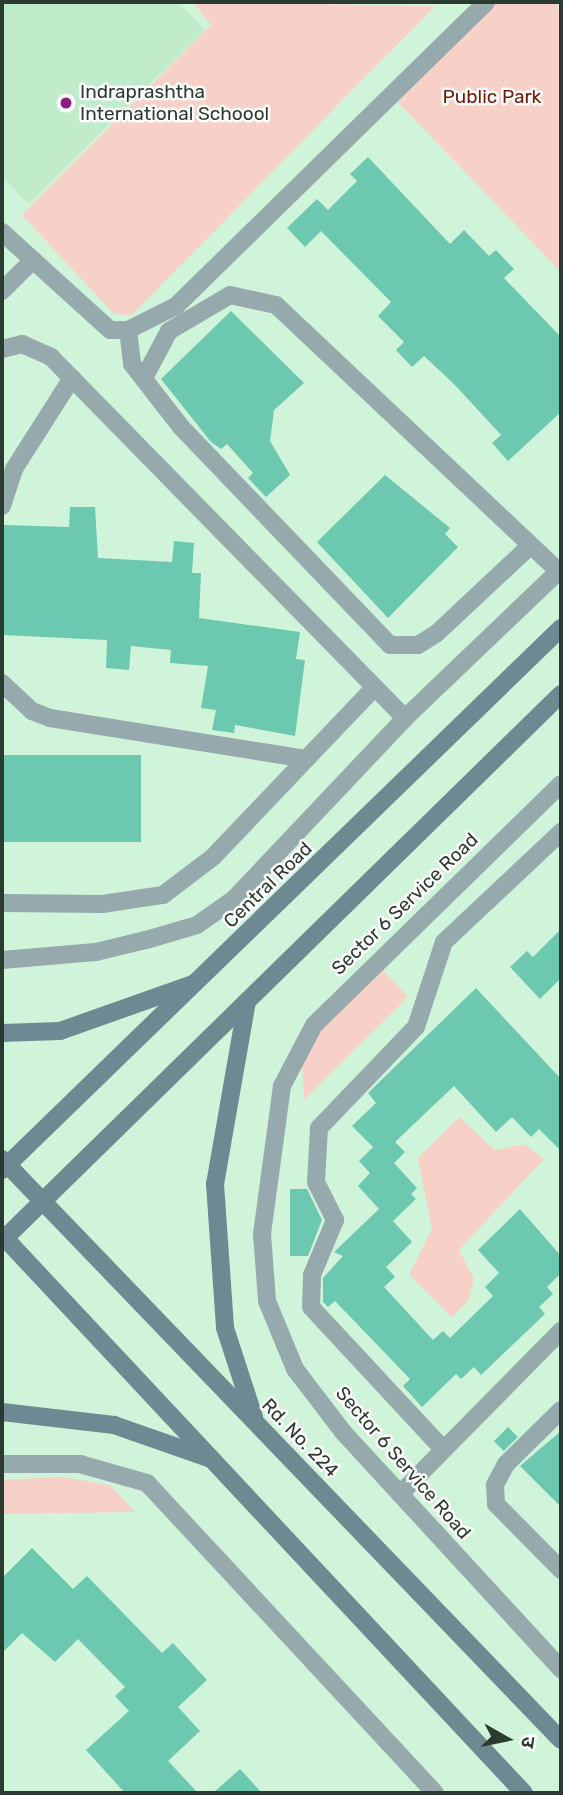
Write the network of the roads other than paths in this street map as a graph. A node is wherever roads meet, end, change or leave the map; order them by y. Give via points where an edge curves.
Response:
1 (486, 2) edge
2 (2, 232) edge
3 (33, 260) junction
4 (2, 291) edge
5 (128, 330) junction
6 (2, 349) edge
7 (145, 376) junction
8 (72, 378) junction
9 (2, 506) edge
10 (530, 546) junction
11 (560, 570) edge
12 (561, 628) edge
13 (2, 683) edge
14 (373, 689) junction
15 (561, 694) edge
16 (405, 718) junction
17 (306, 759) junction
18 (561, 784) edge
19 (561, 832) edge
20 (2, 903) edge
21 (2, 960) edge
22 (199, 981) junction
23 (247, 1001) junction
24 (2, 1033) edge
25 (4, 1165) edge
26 (41, 1201) junction
27 (3, 1238) edge
28 (561, 1331) edge
29 (561, 1410) edge
30 (2, 1412) edge
31 (256, 1422) junction
32 (442, 1448) junction
33 (211, 1459) junction
34 (2, 1464) edge
35 (400, 1494) junction
36 (561, 1570) edge
37 (561, 1669) edge
38 (561, 1740) edge
39 (435, 1793) edge
40 (524, 1793) edge

1 - 5 street via 176,306
2 - 3 street
3 - 4 street
3 - 5 street via 110,330
5 - 7 street via 132,364
6 - 8 street via 35,348
7 - 10 street via 169,331 230,295 276,305
7 - 10 street via 181,427 390,645 418,646 438,633
8 - 9 street via 14,469
8 - 14 street
10 - 11 street
11 - 16 street
12 - 22 main road, Central Road
13 - 17 street via 32,711 50,718
14 - 16 street
14 - 17 street
15 - 23 main road
16 - 21 street via 234,899 197,925 96,952
17 - 20 street via 213,857 163,895 102,904
18 - 35 street, Sector 6 Service Road via 370,965 314,1026 282,1086 262,1234 267,1301 295,1369
19 - 32 street via 444,942 416,1027 319,1128 316,1182 335,1220 312,1275 311,1307
22 - 24 main road via 60,1031
22 - 25 main road, Central Road
23 - 26 main road
23 - 31 main road via 215,1184 225,1328
25 - 26 main road, Rd. No. 224
26 - 27 main road
26 - 31 main road, Rd. No. 224
27 - 33 main road
28 - 32 street
29 - 36 street via 506,1464 495,1485 496,1504
30 - 33 main road via 114,1425
31 - 38 main road, Rd. No. 224
32 - 35 street
33 - 40 main road
34 - 39 street via 80,1464 147,1483
35 - 37 street, Sector 6 Service Road

